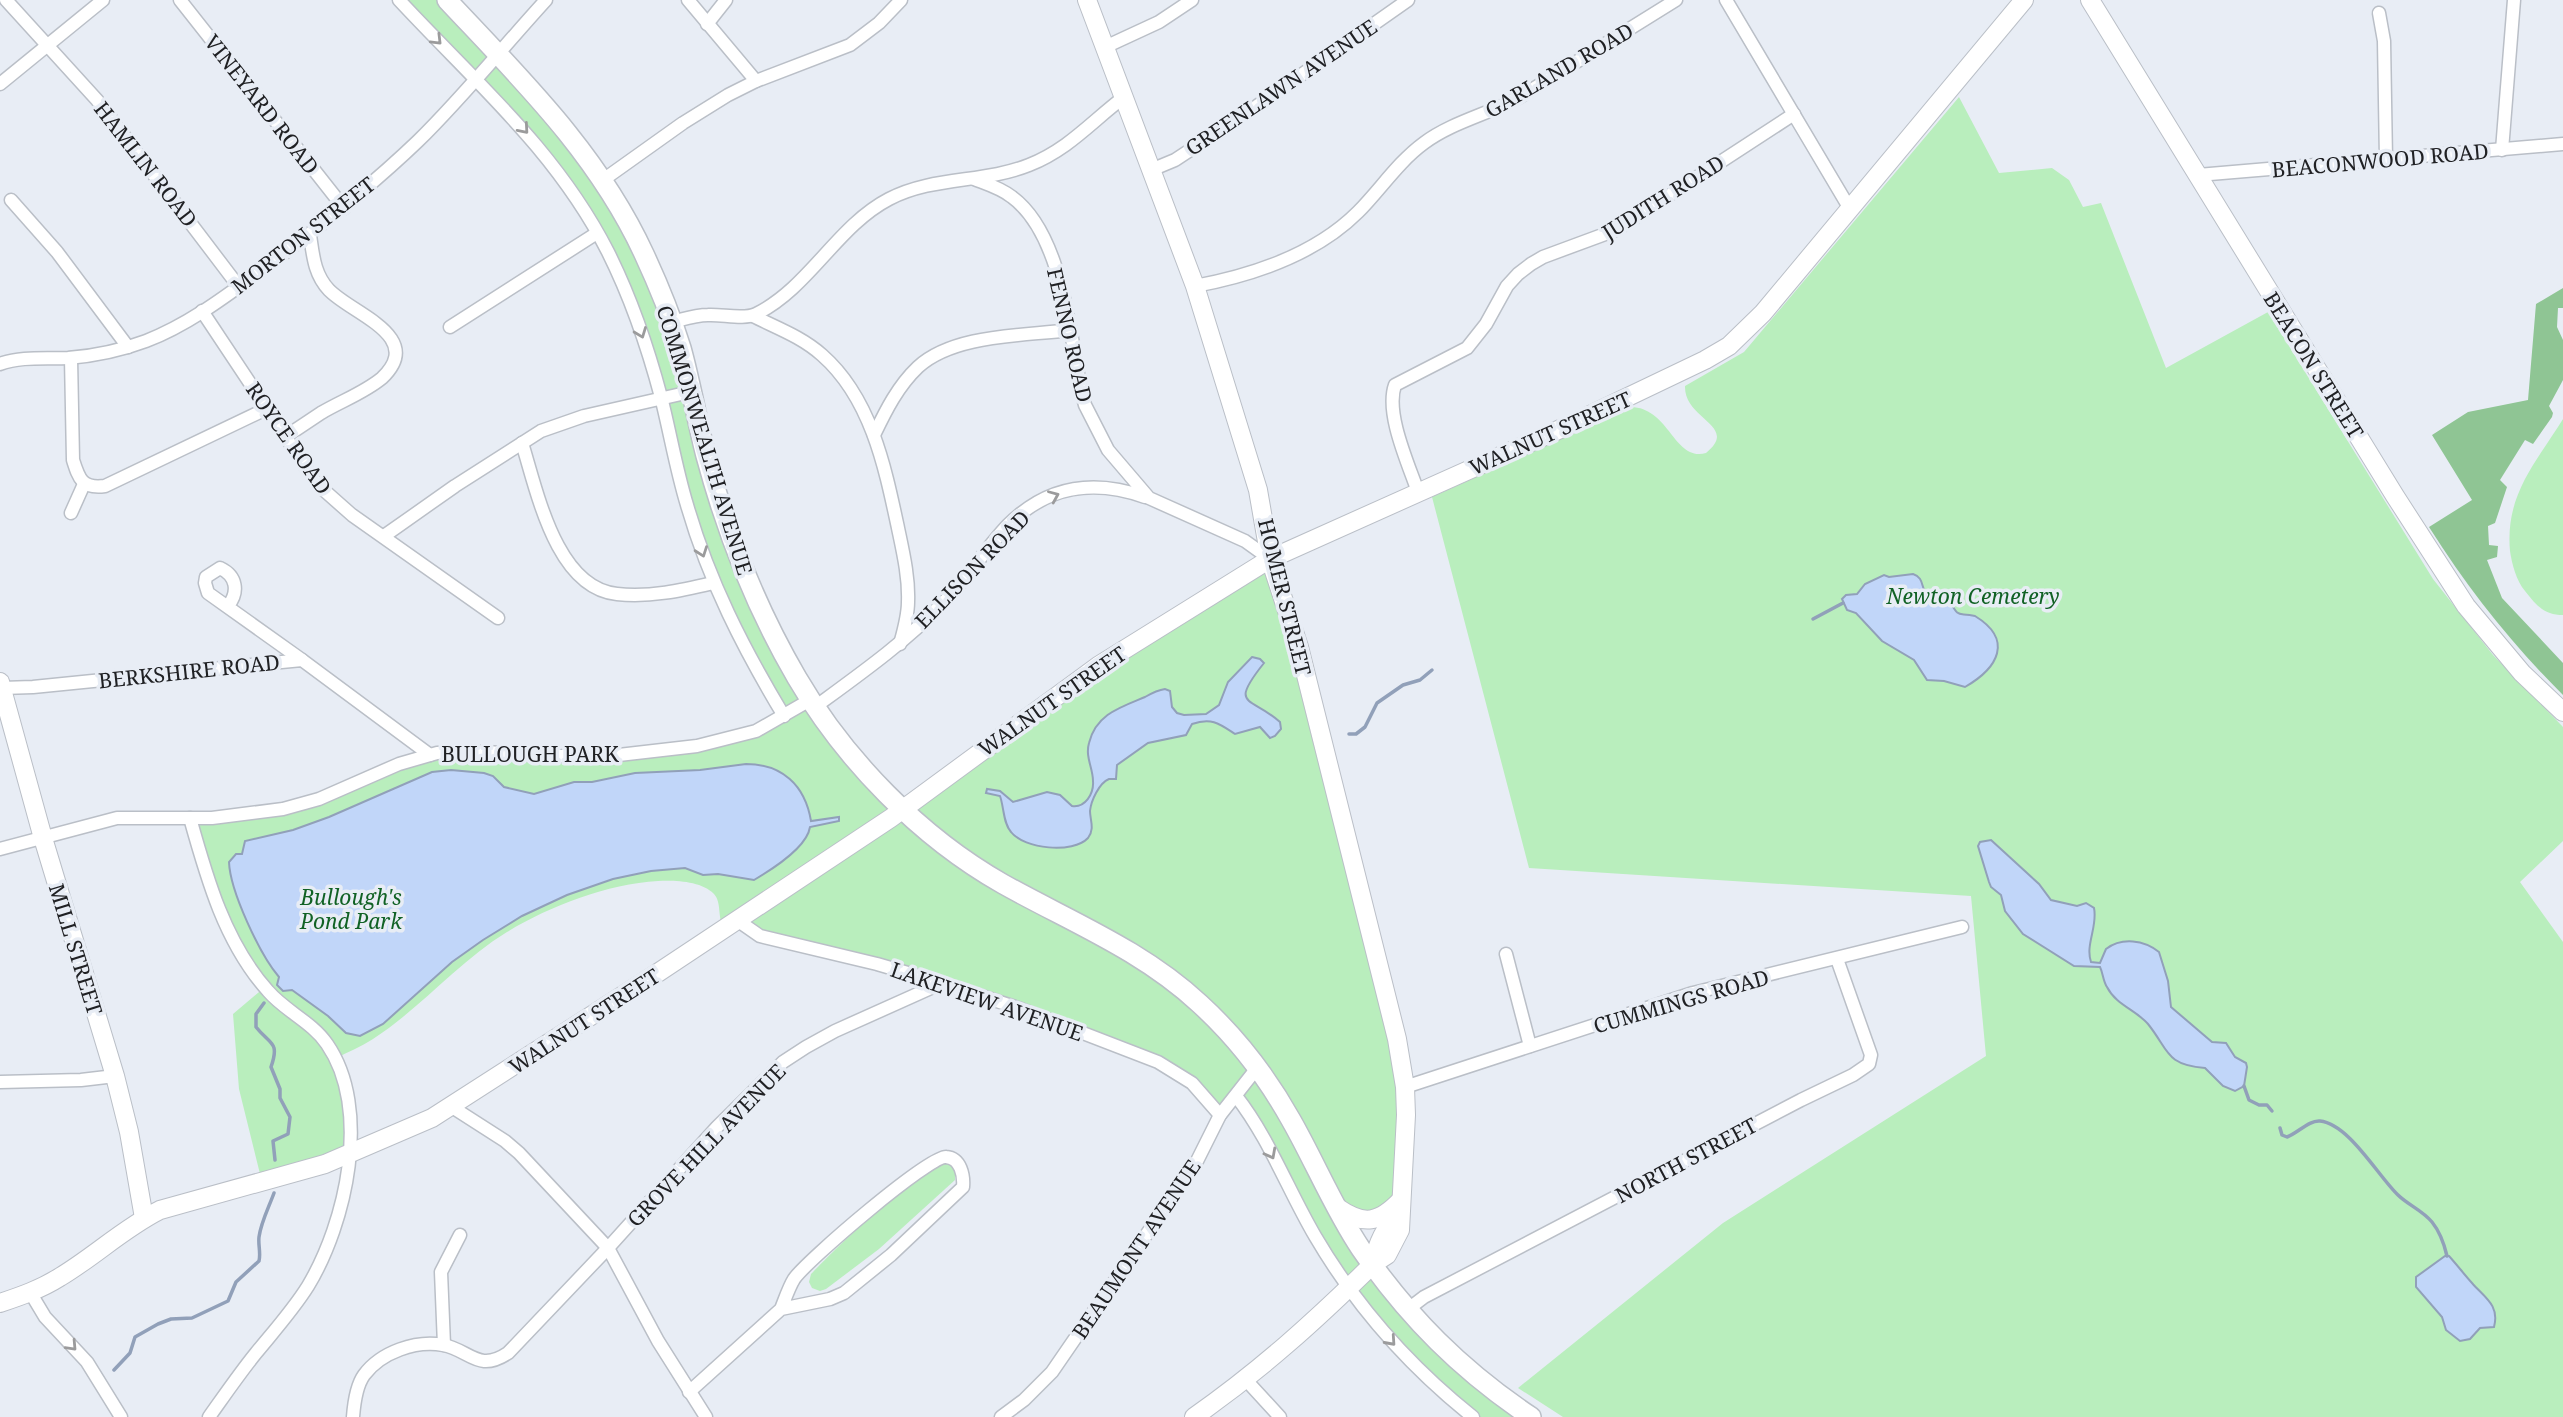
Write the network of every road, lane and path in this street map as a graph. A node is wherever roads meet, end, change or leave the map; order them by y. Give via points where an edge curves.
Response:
1 (6, 0) edge
2 (103, 0) edge
3 (180, 0) edge
4 (399, 0) edge
5 (447, 0) edge
6 (546, 0) edge
7 (688, 0) edge
8 (726, 0) edge
9 (901, 0) edge
10 (1087, 0) edge
11 (1192, 0) edge
12 (1408, 0) edge
13 (1676, 0) edge
14 (1727, 0) edge
15 (2024, 0) edge
16 (2514, 0) edge
17 (2090, 1) edge
18 (2379, 13) dead end
19 (707, 24) junction
20 (47, 46) junction
21 (1105, 47) junction
22 (498, 53) junction
23 (477, 79) junction
24 (756, 81) junction
25 (0, 84) edge
26 (1124, 97) junction
27 (1794, 114) junction
28 (2563, 145) edge
29 (2502, 150) junction
30 (2386, 160) junction
31 (1151, 170) junction
32 (2198, 175) junction
33 (973, 178) junction
34 (603, 180) junction
35 (11, 200) dead end
36 (344, 208) junction
37 (1850, 209) junction
38 (597, 233) junction
39 (310, 235) junction
40 (1195, 286) junction
41 (239, 287) junction
42 (202, 311) junction
43 (753, 316) junction
44 (672, 322) junction
45 (450, 327) dead end
46 (1069, 331) junction
47 (128, 347) junction
48 (71, 358) junction
49 (0, 364) edge
50 (690, 392) junction
51 (661, 398) junction
52 (266, 409) junction
53 (874, 435) junction
54 (285, 437) junction
55 (522, 443) junction
56 (84, 484) junction
57 (1418, 492) junction
58 (1149, 498) junction
59 (71, 513) dead end
60 (384, 536) junction
61 (1270, 559) junction
62 (713, 583) junction
63 (228, 606) dead end
64 (498, 618) dead end
65 (900, 644) junction
66 (302, 660) junction
67 (1, 685) edge
68 (812, 704) junction
69 (2563, 712) edge
70 (784, 716) junction
71 (430, 755) junction
72 (901, 810) junction
73 (190, 818) junction
74 (43, 838) junction
75 (0, 849) edge
76 (737, 920) junction
77 (1962, 927) dead end
78 (1506, 954) dead end
79 (1837, 959) junction
80 (942, 983) junction
81 (1530, 1046) junction
82 (1257, 1068) junction
83 (115, 1076) junction
84 (0, 1082) edge
85 (1405, 1087) junction
86 (1236, 1096) junction
87 (452, 1107) junction
88 (1220, 1115) junction
89 (350, 1155) junction
90 (1400, 1206) junction
91 (1338, 1208) junction
92 (144, 1218) junction
93 (460, 1235) dead end
94 (608, 1248) junction
95 (1373, 1264) junction
96 (1349, 1287) junction
97 (30, 1292) junction
98 (0, 1303) edge
99 (781, 1309) junction
100 (1407, 1310) junction
101 (444, 1345) junction
102 (1246, 1380) junction
103 (689, 1392) junction
104 (121, 1417) edge
105 (209, 1417) edge
106 (353, 1417) edge
107 (706, 1417) edge
108 (1000, 1417) edge
109 (1194, 1417) edge
110 (1280, 1417) edge
111 (1473, 1417) edge
112 (1531, 1417) edge

1 - 20 street, HAMLIN ROAD
2 - 20 street
3 - 36 street, VINEYARD ROAD
4 -> 23 street, COMMONWEALTH AVENUE
5 - 22 main road, COMMONWEALTH AVENUE
6 - 22 street, MORTON STREET
7 - 19 street
8 - 19 street
9 - 24 street via 850,45
10 - 21 main road, HOMER STREET
11 - 21 street via 1159,22
12 - 31 street, GREENLAWN AVENUE via 1175,160
13 - 40 street, GARLAND ROAD via 1520,97 1437,134 1398,167 1359,212 1319,244 1269,265
14 - 27 street
15 - 37 main road, WALNUT STREET
16 - 29 street
17 - 32 main road, BEACON STREET
18 - 30 street via 2384,41
19 - 24 street
20 - 25 street
20 - 41 street, HAMLIN ROAD via 97,100
21 - 26 main road, HOMER STREET
22 - 23 street, MORTON STREET
22 - 34 main road, COMMONWEALTH AVENUE via 569,133
23 - 36 street, MORTON STREET
23 -> 38 street, COMMONWEALTH AVENUE via 564,179
24 - 34 street via 682,122
26 - 31 main road, HOMER STREET
26 - 33 street via 1052,154 1028,166
27 - 37 street
27 - 57 street, JUDITH ROAD via 1616,230 1531,264 1507,286 1467,348 1395,385 1390,397 1393,413
28 - 29 street, BEACONWOOD ROAD
29 - 30 street, BEACONWOOD ROAD
30 - 32 street, BEACONWOOD ROAD
31 - 40 main road, HOMER STREET
32 - 69 main road, BEACON STREET via 2466,606 2522,673
33 - 43 street via 922,186 889,199 864,216 774,303
33 - 46 street, FENNO ROAD via 1013,198 1041,232 1063,290
34 - 44 main road, COMMONWEALTH AVENUE via 644,253
35 - 47 street via 57,252
36 - 39 street, MORTON STREET
37 - 57 main road, WALNUT STREET via 1763,313 1729,346 1567,426
38 - 45 street
38 -> 51 street, COMMONWEALTH AVENUE via 632,308
39 - 41 street, MORTON STREET
39 - 54 street via 314,263 324,284 379,324 396,348 383,377
40 - 61 main road, HOMER STREET via 1258,490
41 - 42 street, MORTON STREET
42 - 47 street, MORTON STREET via 171,330
42 - 52 street, ROYCE ROAD
43 - 44 street via 706,315
43 - 53 street via 797,336 822,355 855,395
44 - 50 main road, COMMONWEALTH AVENUE
46 - 53 street via 990,339 939,353 905,381
46 - 58 street, FENNO ROAD via 1081,390 1096,428 1108,450
47 - 48 street, MORTON STREET
48 - 49 street, MORTON STREET
48 - 56 street via 73,460
50 - 51 street
50 - 68 main road, COMMONWEALTH AVENUE via 716,492 743,569 765,620
51 - 55 street via 565,422
51 -> 62 street, COMMONWEALTH AVENUE via 686,503
52 - 54 street, ROYCE ROAD
52 - 56 street via 105,486
53 - 65 street via 907,580
54 - 60 street, ROYCE ROAD via 330,497
55 - 60 street
55 - 62 street via 558,547 597,589 636,595
56 - 59 street
57 - 61 main road, WALNUT STREET
58 - 61 street, FENNO ROAD via 1245,541
65 -> 58 street, ELLISON ROAD via 1030,508 1074,488 1096,485
60 - 64 street, ROYCE ROAD
61 - 72 main road, WALNUT STREET via 1098,666
61 - 85 main road, HOMER STREET via 1299,647
62 - 70 street, COMMONWEALTH AVENUE via 749,659
63 - 66 street
65 - 68 street, ELLISON ROAD
66 - 67 street, BERKSHIRE ROAD via 47,686
66 - 71 street, BERKSHIRE ROAD
67 - 74 main road, MILL STREET
68 - 70 street, BULLOUGH PARK
68 - 72 main road, COMMONWEALTH AVENUE
70 - 71 street, BULLOUGH PARK via 734,738 637,754 547,756 464,751
71 - 73 street, BULLOUGH PARK via 320,799 254,814
72 - 76 main road, WALNUT STREET
72 - 82 main road, COMMONWEALTH AVENUE via 978,870 1120,945 1169,978 1199,1003
73 - 74 street, BULLOUGH PARK via 117,818
73 - 89 street via 212,894 245,958 268,991 319,1034 333,1054 349,1104
74 - 75 street, BULLOUGH PARK
74 - 83 main road, MILL STREET
76 - 80 street, LAKEVIEW AVENUE via 760,936
76 - 87 main road, WALNUT STREET
77 - 79 street, CUMMINGS ROAD
78 - 81 street
79 - 81 street, CUMMINGS ROAD via 1693,993
79 - 100 street, NORTH STREET via 1871,1055 1869,1064
80 - 88 street, LAKEVIEW AVENUE via 1158,1062 1192,1083
80 - 94 street, GROVE HILL AVENUE via 835,1031 783,1062 717,1127
81 - 85 street, CUMMINGS ROAD
82 - 86 street, BEAUMONT AVENUE
82 - 91 main road, COMMONWEALTH AVENUE
83 - 84 street
83 - 92 main road, MILL STREET
85 - 90 main road, HOMER STREET
86 - 88 street, BEAUMONT AVENUE
86 -> 96 street
87 - 89 main road, WALNUT STREET
87 - 94 street via 519,1153
88 - 108 street, BEAUMONT AVENUE via 1197,1161 1060,1362 1024,1400
89 - 92 main road, WALNUT STREET via 178,1203
89 - 105 street via 339,1213 308,1285
90 - 91 main road via 1372,1220 1357,1219
90 - 95 main road, HOMER STREET via 1376,1248
91 - 95 main road, COMMONWEALTH AVENUE
92 - 97 main road, WALNUT STREET via 61,1277
93 - 101 street via 441,1272
94 - 101 street, GROVE HILL AVENUE via 508,1353 491,1362
94 - 103 street
95 - 96 main road
95 - 100 main road, COMMONWEALTH AVENUE
96 - 102 main road
96 -> 111 street via 1402,1353
97 - 98 main road, WALNUT STREET
97 -> 104 street via 45,1317 87,1362
99 - 99 street via 794,1279 920,1170 947,1156 961,1168 962,1187 951,1200 844,1293
99 - 103 street
100 - 112 main road, COMMONWEALTH AVENUE via 1464,1367
101 - 106 street via 410,1346 379,1362 364,1375
102 - 109 main road
102 - 110 street
103 - 107 street

